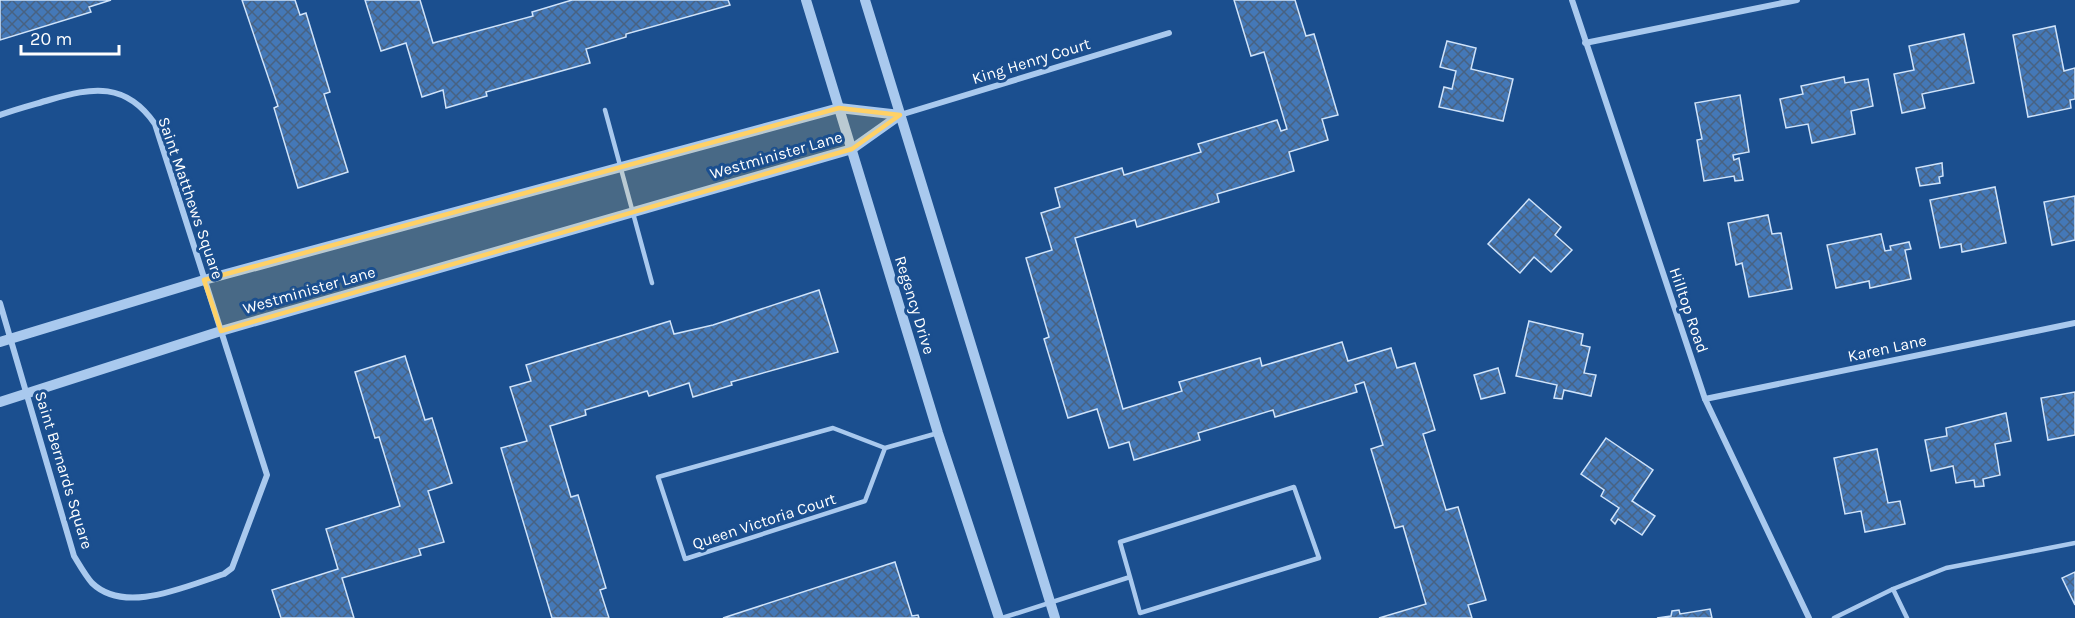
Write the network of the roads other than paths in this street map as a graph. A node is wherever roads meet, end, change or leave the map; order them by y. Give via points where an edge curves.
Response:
1 (806, 0) edge
2 (865, 0) edge
3 (1572, 0) edge
4 (1797, 0) edge
5 (1169, 33) dead end
6 (1585, 43) junction
7 (839, 108) junction
8 (605, 110) dead end
9 (0, 115) edge
10 (900, 115) junction
11 (852, 149) junction
12 (620, 168) junction
13 (633, 213) junction
14 (204, 280) junction
15 (652, 284) dead end
16 (0, 303) edge
17 (213, 305) joint
18 (2075, 323) edge
19 (220, 331) junction
20 (5, 340) edge
21 (26, 394) junction
22 (1705, 399) junction
23 (0, 402) edge
24 (938, 433) junction
25 (885, 448) junction
26 (2075, 543) edge
27 (1130, 577) junction
28 (1893, 589) junction
29 (1050, 604) junction
30 (1001, 618) edge
31 (1055, 618) edge
32 (1809, 618) edge
33 (1834, 618) edge
34 (1907, 618) edge

1 - 7 street, Regency Drive
2 - 10 street
3 - 6 street, Hilltop Road
4 - 6 street
5 - 10 street, King Henry Court
6 - 22 street, Hilltop Road
7 - 10 street, Westminister Lane
7 - 11 street, Regency Drive
7 - 12 street, Westminister Lane
8 - 12 lane
9 - 14 street, Saint Matthews Square via 86,91 106,90 135,102 155,124
10 - 11 street, Westminister Lane
10 - 29 street
11 - 13 street, Westminister Lane
11 - 24 street, Regency Drive
12 - 13 lane
12 - 14 street, Westminister Lane
13 - 15 lane
13 - 19 street, Westminister Lane
14 - 17 street, Saint Matthews Square
14 - 20 street, Westminister Lane
16 - 20 street
17 - 19 street, Saint Bernards Square
18 - 22 street, Karen Lane
19 - 21 street, Westminister Lane
19 - 21 street, Saint Bernards Square via 267,475 238,556 224,574 138,598 113,596 92,582 74,555
20 - 21 street, Saint Bernards Square
21 - 23 street, Westminister Lane
22 - 32 street, Hilltop Road
24 - 25 lane
24 - 30 street, Regency Drive
25 - 25 lane, Queen Victoria Court via 833,428 658,477 684,559 865,501
26 - 28 lane via 1946,568
27 - 27 lane via 1140,613 1319,558 1294,487 1120,542
27 - 29 lane
28 - 33 lane
28 - 34 lane
29 - 30 lane
29 - 31 street

